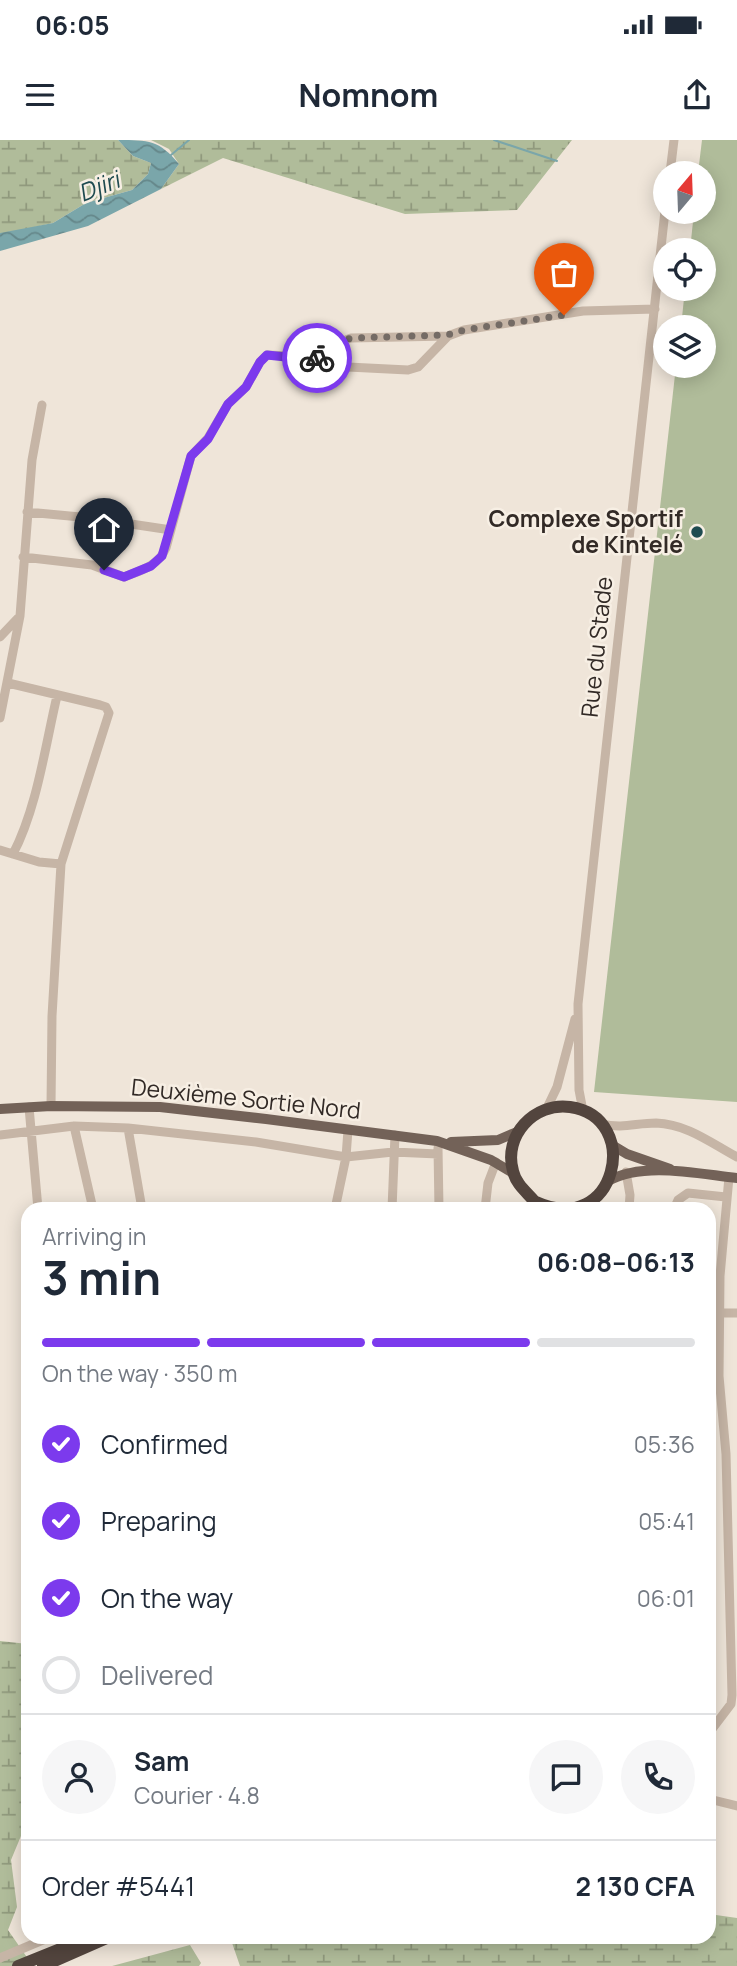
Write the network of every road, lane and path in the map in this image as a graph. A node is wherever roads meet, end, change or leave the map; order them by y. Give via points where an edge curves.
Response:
1 (674, 140) edge
2 (671, 161) edge
3 (664, 224) edge
4 (655, 309) junction
5 (447, 335) junction
6 (304, 359) junction
7 (42, 405) dead end
8 (27, 512) junction
9 (171, 530) junction
10 (23, 557) junction
11 (20, 616) junction
12 (0, 637) edge
13 (8, 683) junction
14 (57, 696) junction
15 (0, 718) edge
16 (0, 850) edge
17 (13, 854) junction
18 (61, 864) junction
19 (578, 1004) junction
20 (51, 1106) junction
21 (29, 1107) junction
22 (547, 1108) junction
23 (0, 1109) edge
24 (583, 1111) junction
25 (601, 1124) junction
26 (74, 1126) junction
27 (128, 1128) junction
28 (32, 1130) junction
29 (348, 1130) junction
30 (517, 1132) junction
31 (0, 1135) edge
32 (395, 1135) junction
33 (441, 1142) junction
34 (612, 1145) junction
35 (393, 1152) junction
36 (438, 1154) junction
37 (346, 1157) junction
38 (737, 1157) edge
39 (496, 1162) junction
40 (676, 1171) junction
41 (513, 1172) junction
42 (626, 1172) junction
43 (733, 1177) edge
44 (608, 1181) junction
45 (726, 1197) junction
46 (37, 1202) edge
47 (91, 1202) edge
48 (141, 1202) edge
49 (336, 1202) edge
50 (391, 1202) edge
51 (439, 1202) edge
52 (486, 1202) edge
53 (535, 1202) edge
54 (589, 1202) edge
55 (630, 1202) edge
56 (677, 1202) edge
57 (737, 1313) edge
58 (720, 1316) junction
59 (716, 1317) edge
60 (716, 1723) edge
61 (716, 1801) edge
62 (737, 1806) edge
63 (33, 1944) edge
64 (73, 1944) edge
65 (93, 1944) edge
66 (0, 1958) edge
67 (18, 1966) edge
68 (43, 1966) edge

1 - 2 street
3 - 4 street, Rue du Stade
4 - 5 street via 583,311
4 - 19 street, Rue du Stade
5 - 6 street via 351,338 328,354
5 - 6 street via 418,367 408,370
6 - 9 street via 267,355 260,362 208,439 191,456
7 - 8 street
8 - 9 street
8 - 10 street
9 - 10 street via 159,562 124,577 92,565
10 - 11 street
11 - 12 street
11 - 13 street
13 - 14 street
13 - 15 street
14 - 17 street via 31,804
14 - 18 street via 106,707 109,713
16 - 17 street
17 - 18 street
18 - 20 street
19 - 22 street, Rue du Stade
19 - 24 street, Rue du Stade
20 - 21 main road, Deuxième Sortie Nord
20 - 29 main road, Deuxième Sortie Nord via 196,1110
21 - 23 main road, Deuxième Sortie Nord
21 - 28 street
22 - 24 highway
22 - 30 highway
24 - 25 highway
25 - 34 highway
25 - 38 street via 618,1128 652,1123 676,1126
26 - 27 street
26 - 28 street
26 - 47 street
27 - 37 street
27 - 48 street
28 - 31 street
28 - 46 street
29 - 32 main road, Deuxième Sortie Nord
29 - 37 street
30 - 33 main road, Deuxième Sortie Nord via 498,1140
30 - 41 highway via 512,1145
32 - 33 main road, Deuxième Sortie Nord
32 - 35 street
33 - 36 street
33 - 39 main road, Deuxième Sortie Nord
34 - 40 main road
34 - 44 highway
35 - 36 street
35 - 37 street
35 - 50 street
36 - 51 street
37 - 49 street
39 - 41 main road, Deuxième Sortie Nord
39 - 52 street
40 - 42 main road
40 - 43 main road
41 - 53 highway
42 - 44 main road
42 - 55 street
43 - 45 street
44 - 54 highway
45 - 56 street via 688,1194
45 - 58 street
57 - 58 street
58 - 59 street
58 - 60 street via 732,1695
61 - 62 street
63 - 66 street
64 - 67 highway
65 - 68 highway

